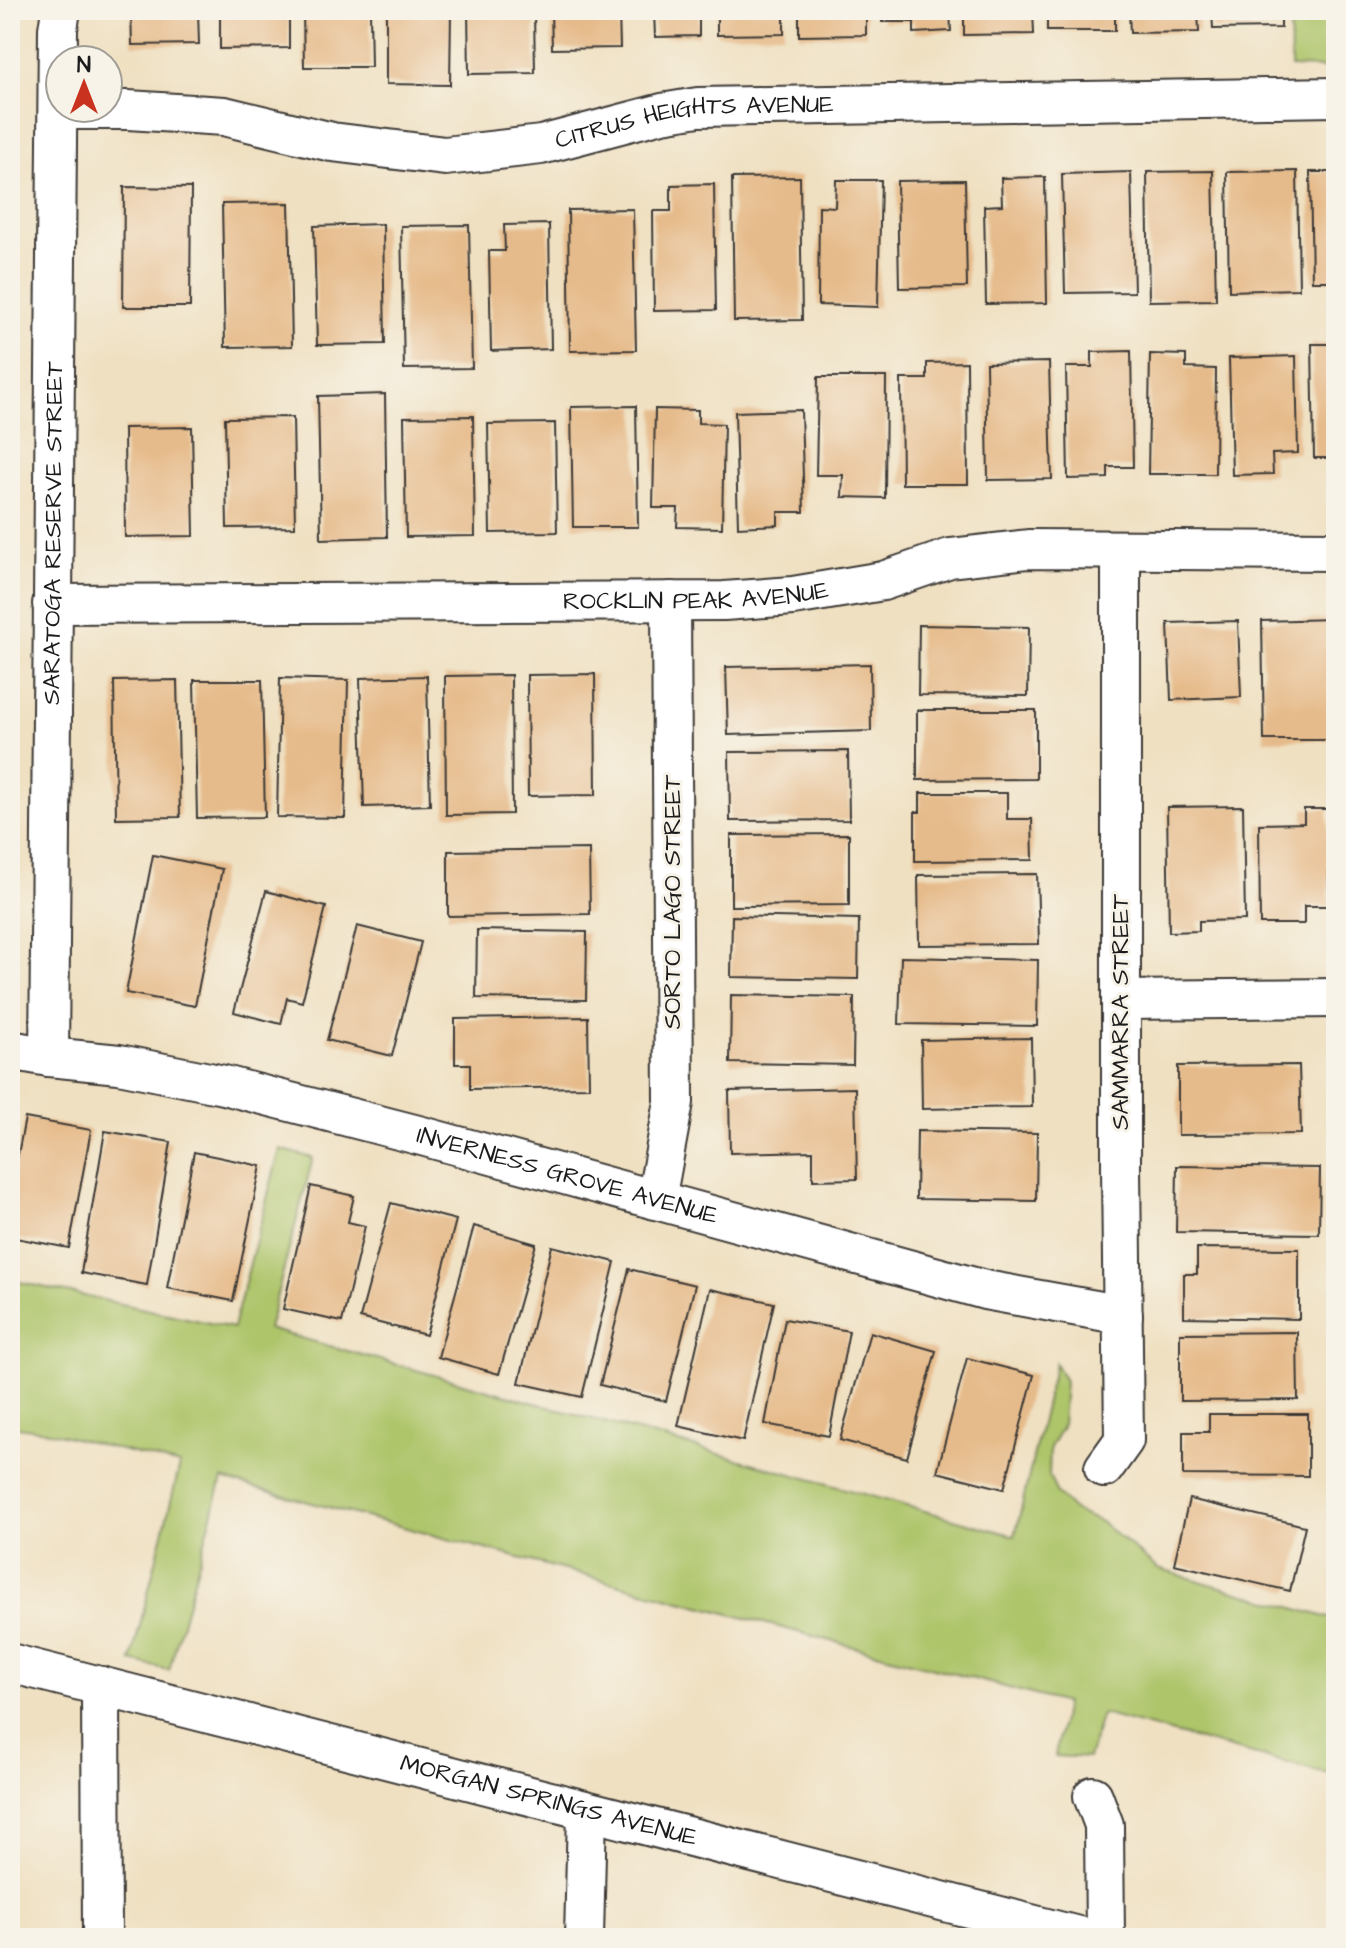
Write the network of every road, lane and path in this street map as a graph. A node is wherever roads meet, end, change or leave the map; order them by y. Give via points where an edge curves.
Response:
1 (61, 10) edge
2 (58, 44) edge
3 (1336, 97) edge
4 (124, 110) edge
5 (58, 124) edge
6 (1121, 550) junction
7 (1336, 551) edge
8 (671, 601) junction
9 (52, 604) junction
10 (1336, 998) edge
11 (1121, 1000) junction
12 (10, 1050) edge
13 (49, 1057) junction
14 (656, 1200) junction
15 (1123, 1315) junction
16 (1104, 1468) dead end
17 (10, 1663) edge
18 (101, 1686) junction
19 (1093, 1796) dead end
20 (587, 1811) junction
21 (102, 1938) edge
22 (584, 1938) edge
23 (1086, 1938) edge
24 (1105, 1938) edge

1 - 2 street, SARATOGA RESERVE STREET
3 - 4 street, CITRUS HEIGHTS AVENUE via 698,107 541,145 445,156 332,142 224,116
5 - 9 street, SARATOGA RESERVE STREET
6 - 7 street, ROCKLIN PEAK AVENUE
6 - 8 street, ROCKLIN PEAK AVENUE via 981,554 950,558 883,581 793,596
6 - 11 street, SAMMARRA STREET
8 - 9 street, ROCKLIN PEAK AVENUE
8 - 14 street, SORTO LAGO STREET via 674,1102
9 - 13 street, SARATOGA RESERVE STREET
10 - 11 street
11 - 15 street, SAMMARRA STREET
12 - 13 street, INVERNESS GROVE AVENUE
13 - 14 street, INVERNESS GROVE AVENUE via 119,1064 224,1085
14 - 15 street, INVERNESS GROVE AVENUE via 985,1290
15 - 16 street, SAMMARRA STREET via 1124,1440
17 - 18 street, MORGAN SPRINGS AVENUE
18 - 20 street, MORGAN SPRINGS AVENUE
18 - 21 street
19 - 24 street via 1104,1825
20 - 22 street
20 - 23 street, MORGAN SPRINGS AVENUE

